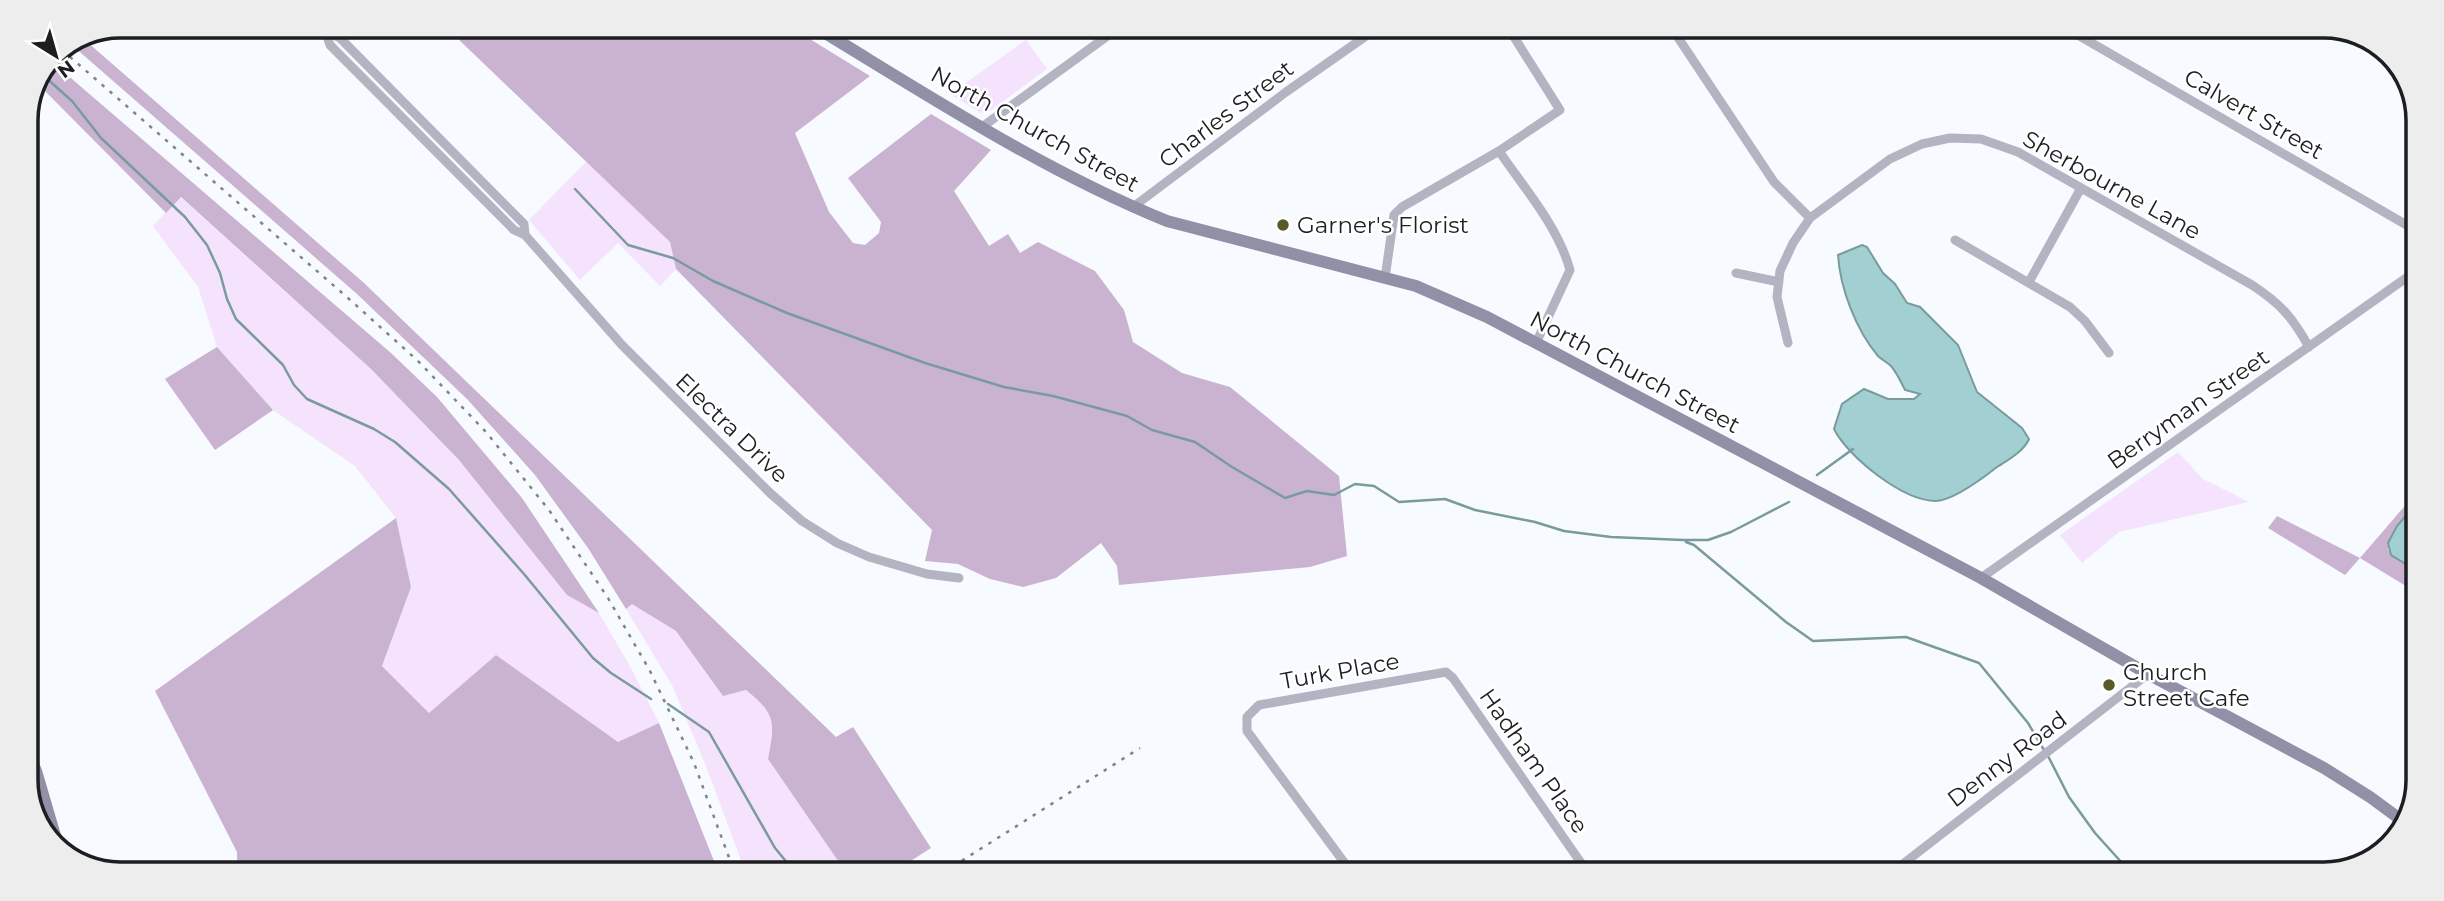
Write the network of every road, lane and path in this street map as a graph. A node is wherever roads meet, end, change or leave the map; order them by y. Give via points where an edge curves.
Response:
1 (328, 38) edge
2 (834, 38) edge
3 (1106, 38) edge
4 (1363, 38) edge
5 (1515, 38) edge
6 (1678, 38) edge
7 (2083, 38) edge
8 (982, 127) junction
9 (1499, 151) junction
10 (2081, 188) junction
11 (1133, 207) junction
12 (1810, 218) junction
13 (2405, 223) edge
14 (1955, 240) dead end
15 (1736, 274) dead end
16 (1385, 278) junction
17 (2405, 279) edge
18 (1779, 282) junction
19 (2029, 282) junction
20 (1536, 343) junction
21 (1787, 343) dead end
22 (2309, 347) junction
23 (2109, 353) dead end
24 (958, 578) dead end
25 (1981, 578) junction
26 (1446, 672) joint
27 (2148, 674) junction
28 (2397, 817) edge
29 (1344, 862) edge
30 (1580, 862) edge
31 (1905, 862) edge

1 - 24 street, Electra Drive via 330,45 514,230 525,235 622,345 802,521 869,557
2 - 8 main road, North Church Street
3 - 8 street
4 - 11 street, Charles Street
5 - 9 street via 1560,110
6 - 12 street via 1774,182
7 - 13 street, Calvert Street
8 - 11 main road, North Church Street
9 - 16 street via 1394,215
9 - 20 street via 1557,236 1570,270
10 - 12 street, Sherbourne Lane via 2018,152 1981,139 1950,138 1922,144 1890,159
10 - 19 street
10 - 22 street, Sherbourne Lane via 2278,303
11 - 16 main road, North Church Street via 1167,221
12 - 18 street, Sherbourne Lane via 1793,243
14 - 19 street
15 - 18 street
16 - 20 main road, North Church Street via 1416,286
17 - 22 street, Berryman Street
18 - 21 street, Sherbourne Lane via 1777,297
19 - 23 street via 2070,307
20 - 25 main road, North Church Street
22 - 25 street, Berryman Street
25 - 27 main road, North Church Street
26 - 29 street, Turk Place via 1259,705 1247,717 1247,731
26 - 30 street, Hadham Place
27 - 28 main road, North Church Street via 2324,768
27 - 31 street, Denny Road

